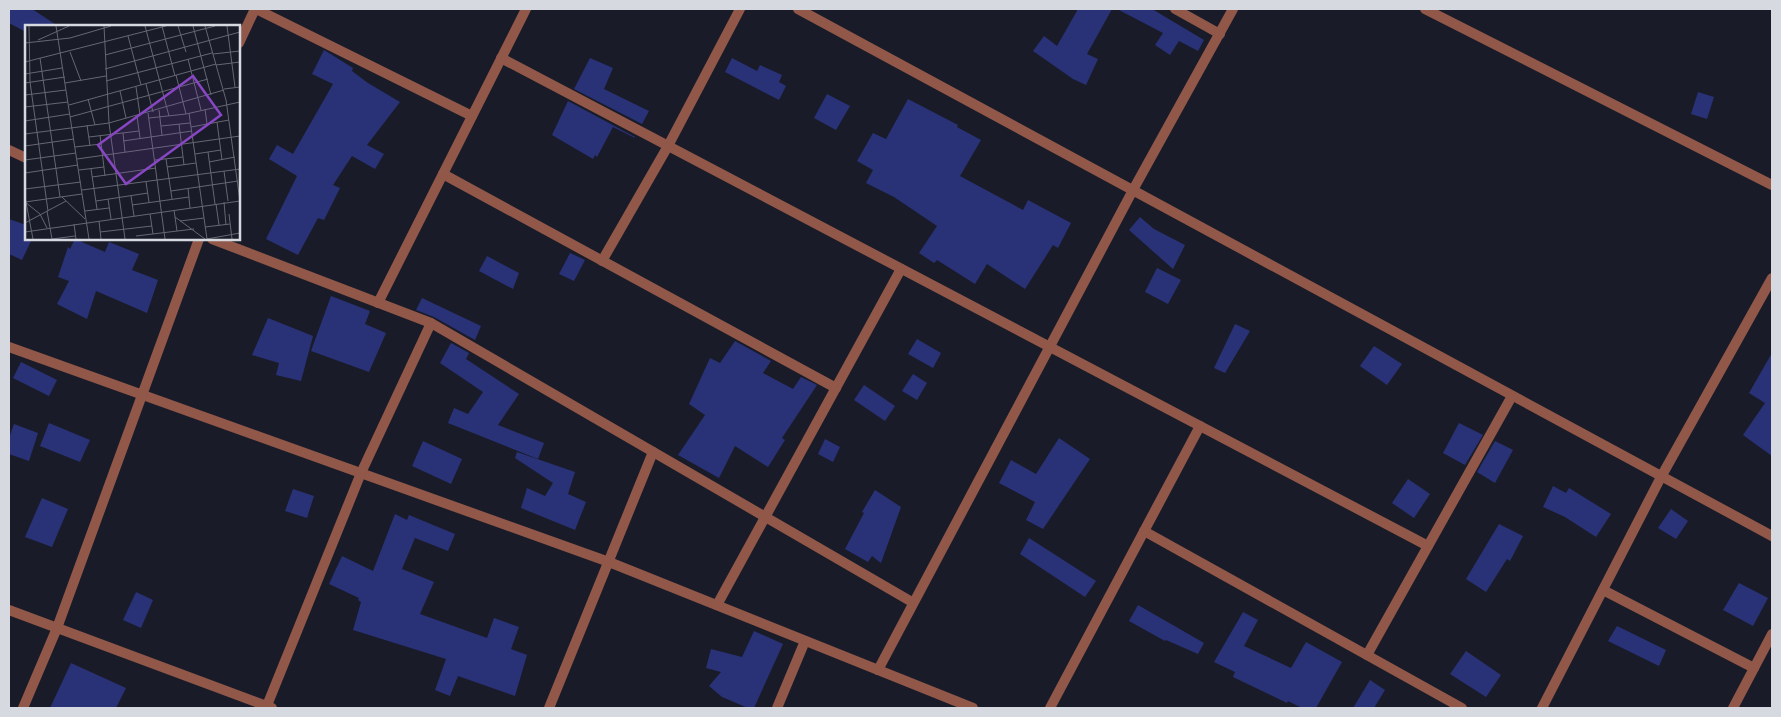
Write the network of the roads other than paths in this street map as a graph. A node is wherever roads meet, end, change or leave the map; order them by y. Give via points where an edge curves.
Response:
1 (256, 9) edge
2 (526, 9) edge
3 (740, 9) edge
4 (798, 9) edge
5 (1175, 9) edge
6 (1233, 9) edge
7 (1425, 9) edge
8 (1220, 34) junction
9 (240, 41) edge
10 (501, 58) junction
11 (472, 116) junction
12 (668, 146) junction
13 (9, 150) edge
14 (25, 158) edge
15 (443, 174) junction
16 (1772, 185) edge
17 (1133, 190) junction
18 (199, 240) edge
19 (215, 240) edge
20 (602, 261) junction
21 (901, 269) junction
22 (1772, 278) edge
23 (378, 303) junction
24 (431, 323) junction
25 (1049, 346) junction
26 (9, 348) edge
27 (836, 388) junction
28 (143, 396) junction
29 (1512, 396) junction
30 (1200, 426) junction
31 (654, 452) junction
32 (361, 474) junction
33 (1661, 477) junction
34 (766, 517) junction
35 (1144, 531) junction
36 (1772, 536) edge
37 (1428, 546) junction
38 (609, 562) junction
39 (1603, 590) junction
40 (912, 602) junction
41 (717, 605) junction
42 (9, 610) edge
43 (56, 628) junction
44 (1772, 634) edge
45 (805, 641) junction
46 (1367, 655) junction
47 (1754, 668) junction
48 (878, 670) junction
49 (23, 708) edge
50 (269, 708) edge
51 (549, 708) edge
52 (777, 708) edge
53 (973, 708) edge
54 (1050, 708) edge
55 (1462, 708) edge
56 (1542, 708) edge
57 (1734, 708) edge

1 - 9 street
1 - 11 street
2 - 10 street
3 - 12 street
4 - 17 street
5 - 8 street
6 - 8 street
7 - 16 street
8 - 17 street
10 - 11 street
10 - 12 street
11 - 15 street
12 - 20 street
12 - 21 street
13 - 14 street
15 - 20 street
15 - 23 street
17 - 25 street
17 - 29 street
18 - 28 street
19 - 23 street
20 - 27 street
21 - 25 street
21 - 27 street
22 - 33 street
23 - 24 street
24 - 31 street
24 - 32 street
25 - 30 street
25 - 40 street
26 - 28 street
27 - 34 street
28 - 32 street
28 - 43 street
29 - 33 street
29 - 37 street
30 - 35 street
30 - 37 street
31 - 34 street
31 - 38 street
32 - 38 street
32 - 50 street
33 - 36 street
33 - 39 street
34 - 40 street
34 - 41 street
35 - 46 street
35 - 54 street
37 - 46 street
38 - 41 street
38 - 51 street
39 - 47 street
39 - 56 street
40 - 48 street
41 - 45 street
42 - 43 street
43 - 49 street
43 - 50 street
44 - 47 street
45 - 48 street
45 - 52 street
46 - 55 street
47 - 57 street
48 - 53 street

